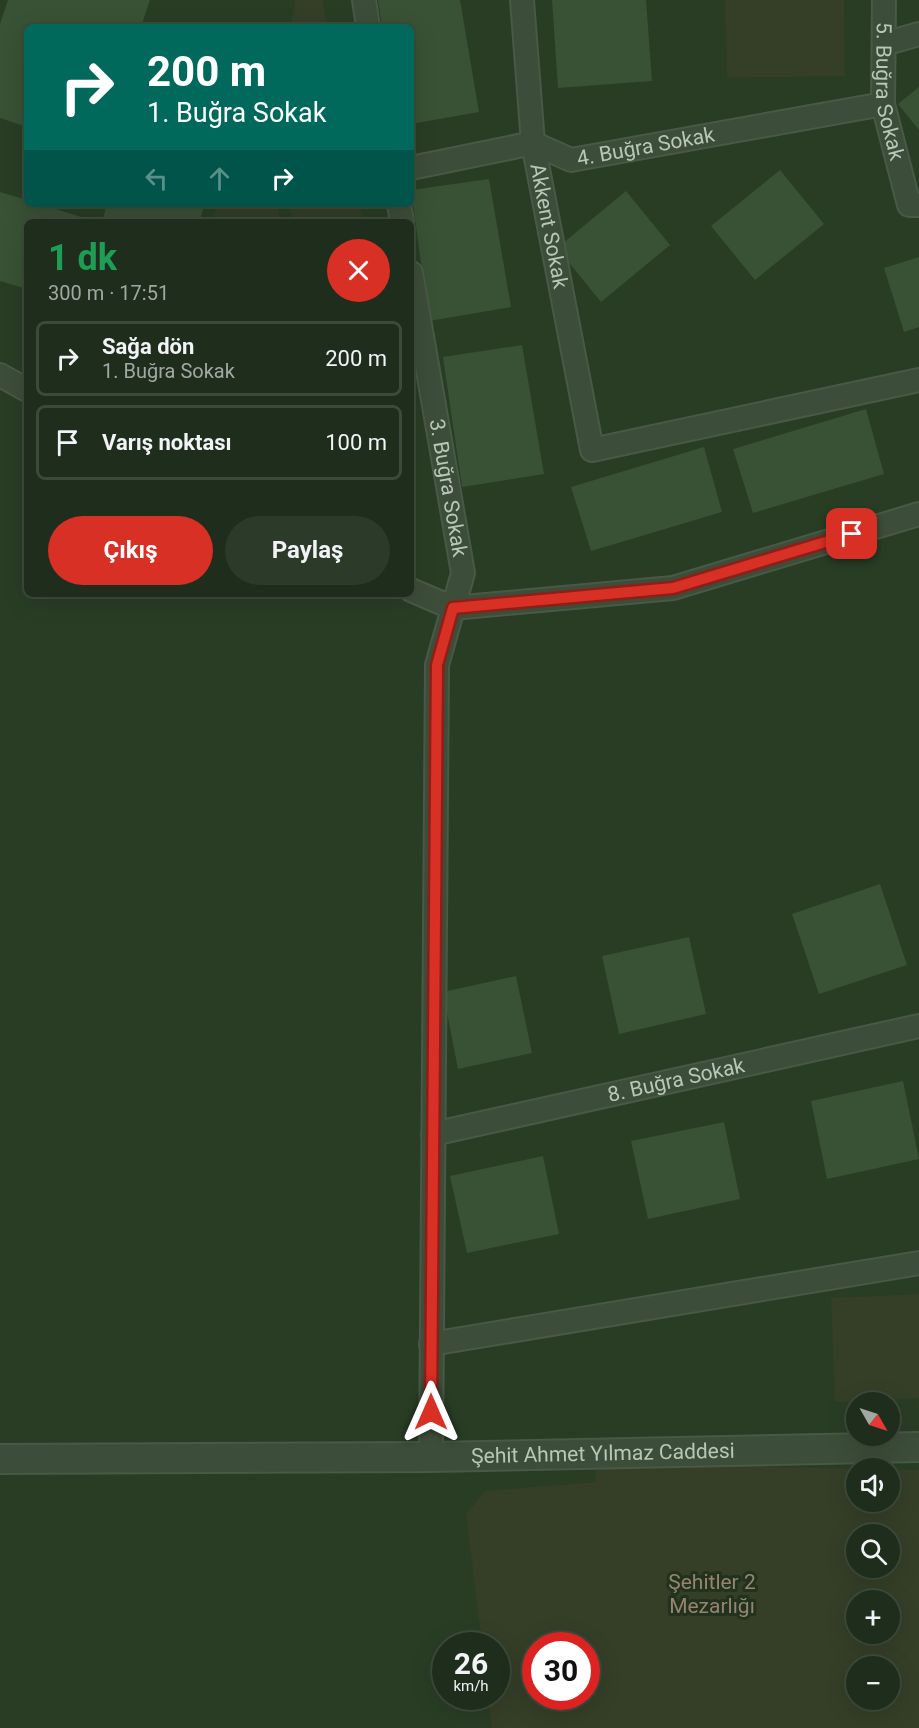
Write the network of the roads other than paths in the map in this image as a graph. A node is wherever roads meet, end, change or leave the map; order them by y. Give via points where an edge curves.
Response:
1 (364, 0) edge
2 (522, 0) edge
3 (884, 0) edge
4 (368, 24) edge
5 (919, 34) edge
6 (884, 44) junction
7 (882, 104) junction
8 (533, 143) junction
9 (414, 167) edge
10 (919, 205) edge
11 (414, 290) edge
12 (0, 375) edge
13 (919, 380) edge
14 (24, 388) edge
15 (919, 514) edge
16 (414, 591) edge
17 (453, 608) junction
18 (919, 1026) edge
19 (433, 1134) junction
20 (919, 1263) edge
21 (431, 1344) junction
22 (919, 1447) edge
23 (431, 1457) junction
24 (0, 1460) edge

1 - 4 street
2 - 8 street, Akkent Sokak
3 - 6 street, 5. Buğra Sokak
5 - 6 street
6 - 7 street, 5. Buğra Sokak
7 - 8 street, 4. Buğra Sokak via 571,160
7 - 10 street, 5. Buğra Sokak via 909,205
8 - 9 street
8 - 13 street, Akkent Sokak via 592,450
11 - 17 street, 3. Buğra Sokak via 463,573
12 - 14 street
15 - 17 street via 673,588
16 - 17 street
17 - 19 street, 3. Buğra Sokak via 437,665
18 - 19 street, 8. Buğra Sokak
19 - 21 street, 3. Buğra Sokak
20 - 21 street
21 - 23 street, 3. Buğra Sokak
22 - 23 street, Şehit Ahmet Yılmaz Caddesi
23 - 24 street, Şehit Ahmet Yılmaz Caddesi

